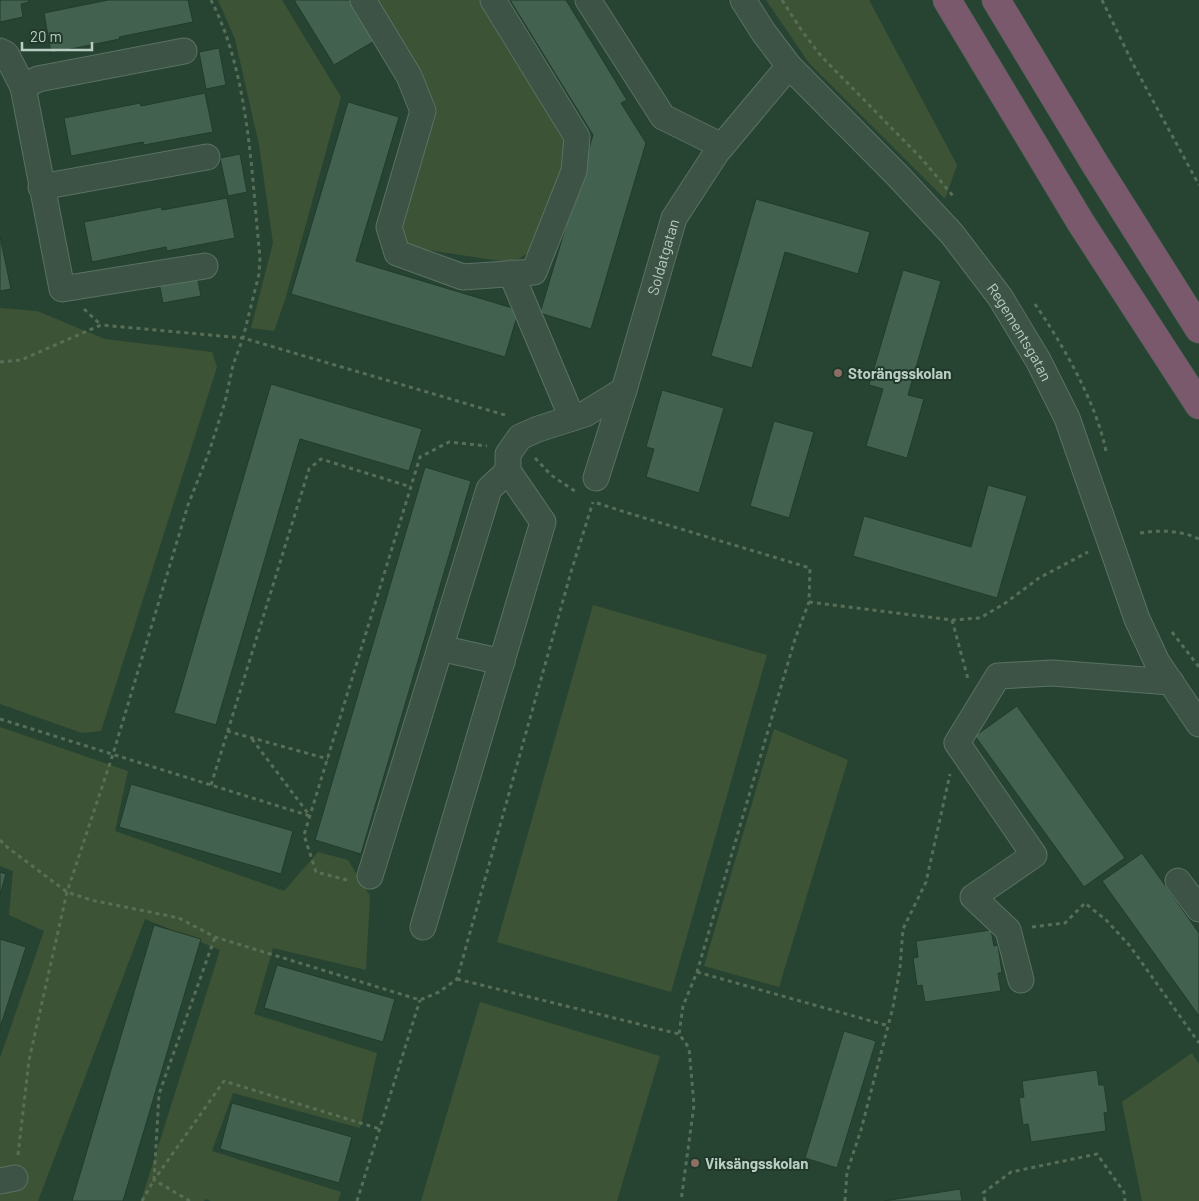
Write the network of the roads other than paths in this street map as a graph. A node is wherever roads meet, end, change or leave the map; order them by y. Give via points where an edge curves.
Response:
1 (364, 0) edge
2 (493, 0) edge
3 (588, 0) edge
4 (743, 0) edge
5 (948, 0) edge
6 (996, 0) edge
7 (184, 50) dead end
8 (0, 51) edge
9 (789, 66) junction
10 (23, 87) junction
11 (722, 146) junction
12 (207, 157) dead end
13 (41, 186) junction
14 (204, 266) dead end
15 (511, 273) junction
16 (1199, 329) edge
17 (624, 390) junction
18 (1199, 405) edge
19 (572, 418) junction
20 (508, 471) junction
21 (592, 492) road end
22 (440, 648) junction
23 (502, 662) junction
24 (1170, 682) junction
25 (1199, 724) edge
26 (370, 876) road end
27 (1178, 881) dead end
28 (1199, 909) edge
29 (423, 927) dead end
30 (1021, 980) dead end

1 - 15 street via 409,76 423,111 388,228 397,253 463,277
2 - 15 street via 577,137 574,171 534,272
3 - 11 street via 663,117
4 - 9 street, Regementsgatan
5 - 18 highway via 1081,222
6 - 16 highway
7 - 10 street via 38,79
8 - 10 street via 6,54
9 - 11 street, Soldatgatan
9 - 24 street, Regementsgatan via 946,226 1000,297 1038,360 1067,418 1137,619
10 - 13 street
11 - 17 street, Soldatgatan via 674,218
12 - 13 street
13 - 14 street via 62,289
15 - 19 street
17 - 19 street via 586,414
17 - 21 street, Soldatgatan
19 - 20 street via 520,438 508,454
20 - 22 street via 489,489
20 - 23 street via 542,522
22 - 23 street
22 - 26 street
23 - 29 street
24 - 25 street, Regementsgatan
24 - 30 street via 1052,673 998,676 957,743 1034,855 973,897 1008,930
27 - 28 street

